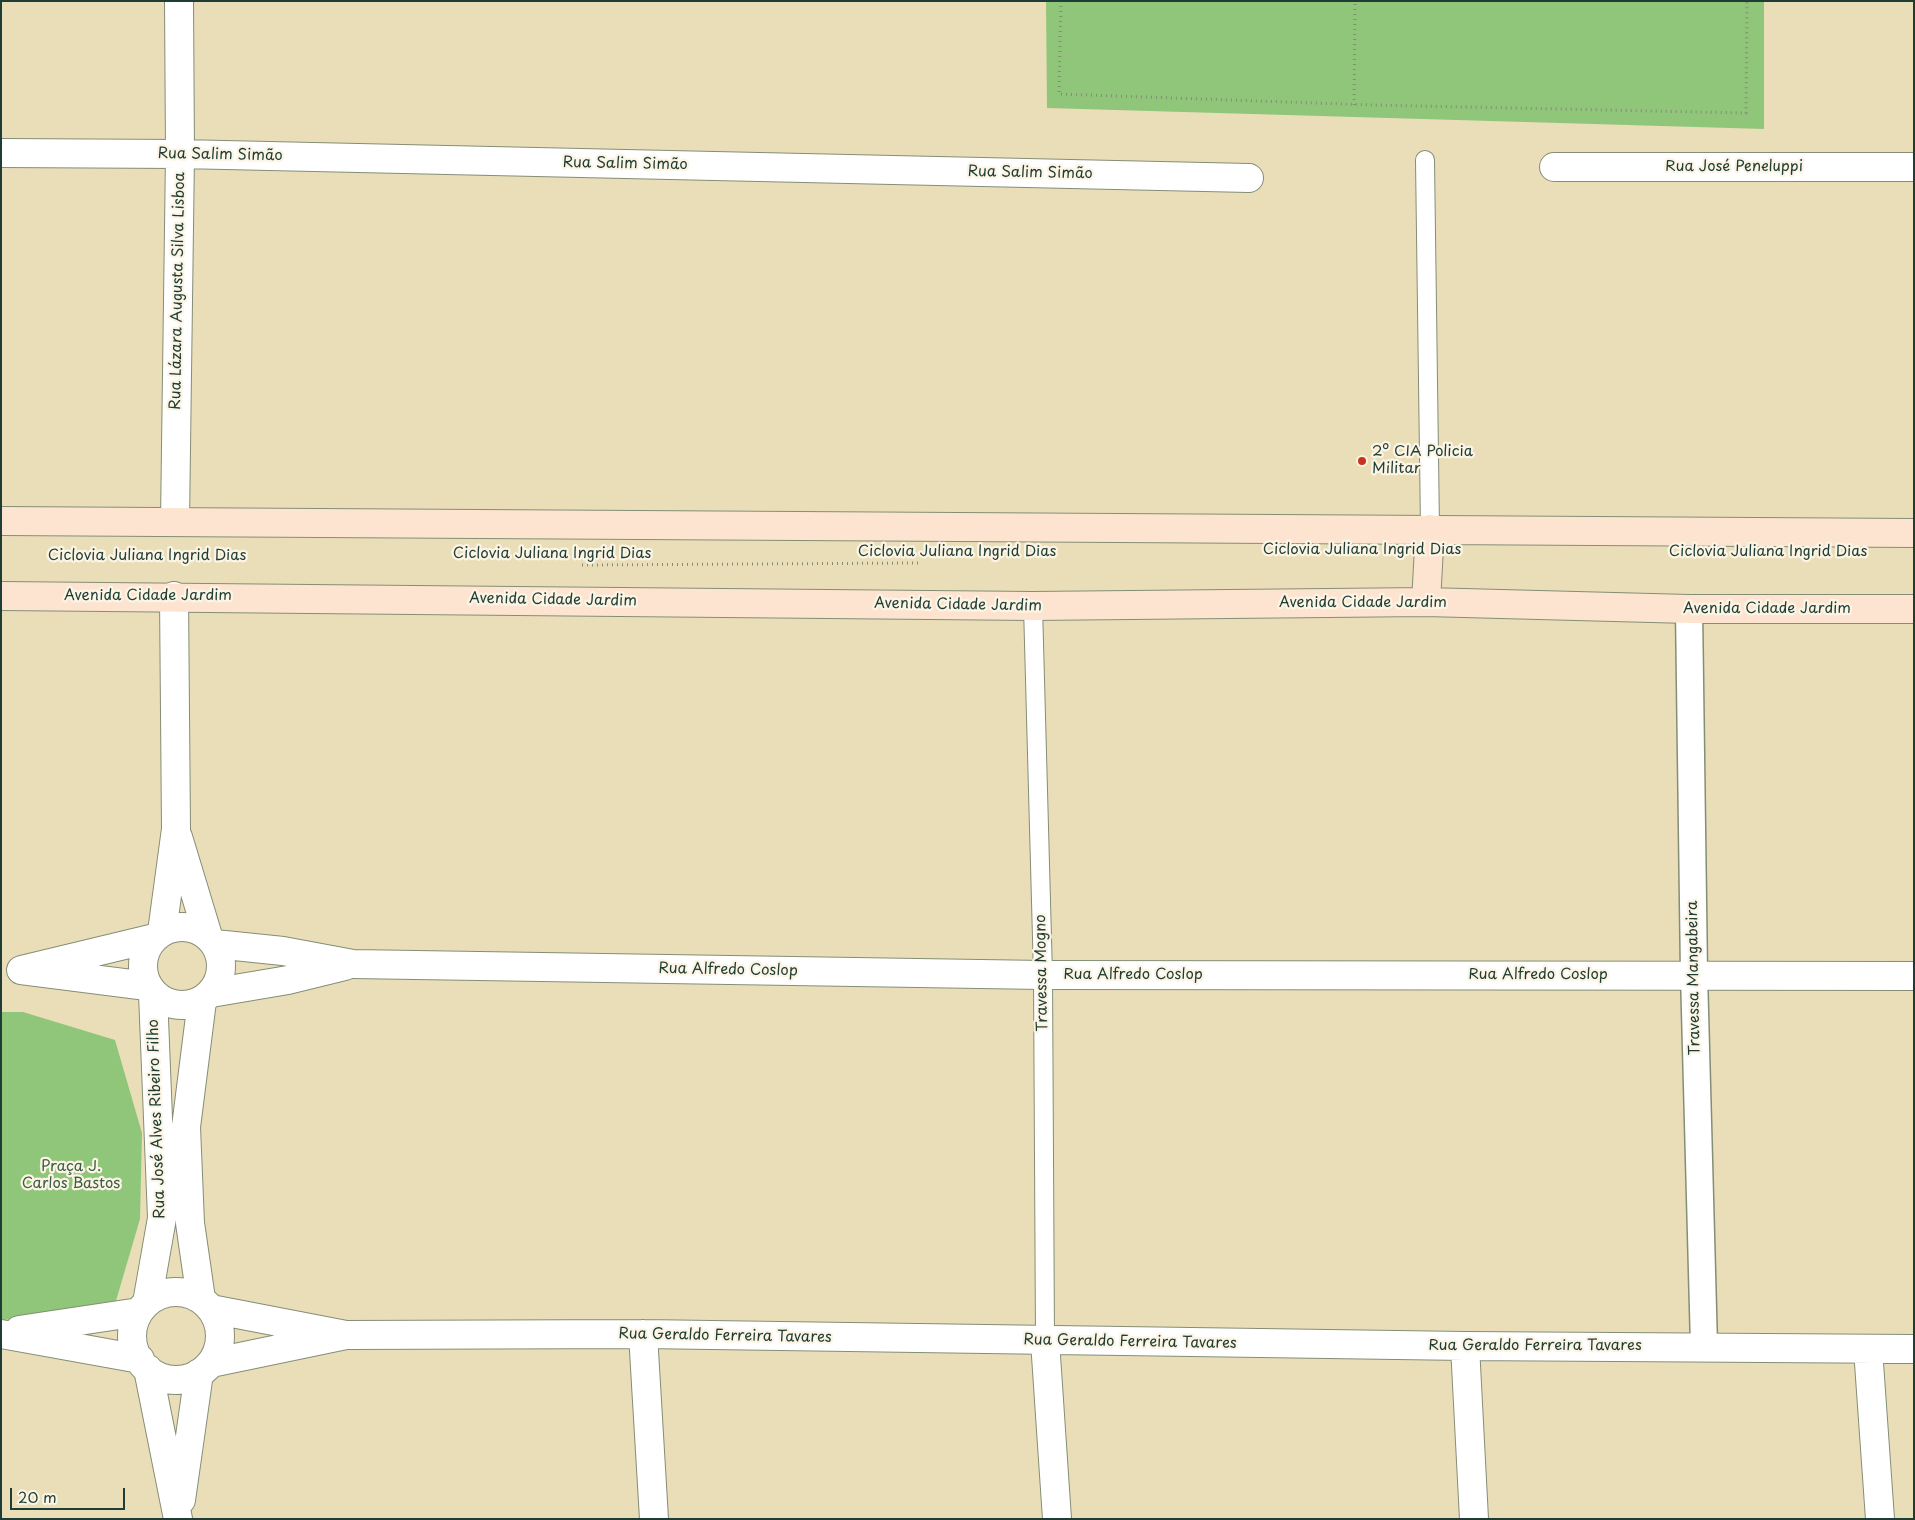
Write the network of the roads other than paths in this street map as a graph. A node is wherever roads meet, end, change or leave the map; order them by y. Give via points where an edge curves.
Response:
1 (179, 1) edge
2 (1, 153) edge
3 (180, 154) junction
4 (1425, 160) dead end
5 (1554, 167) dead end
6 (1914, 167) edge
7 (1249, 178) dead end
8 (1, 521) edge
9 (175, 521) junction
10 (1430, 529) junction
11 (1914, 532) edge
12 (1, 596) edge
13 (174, 596) junction
14 (1426, 602) junction
15 (1033, 606) junction
16 (1688, 609) junction
17 (1914, 610) edge
18 (176, 828) junction
19 (158, 935) junction
20 (211, 940) junction
21 (353, 964) junction
22 (11, 970) edge
23 (1694, 974) junction
24 (1042, 975) junction
25 (1914, 976) edge
26 (150, 990) junction
27 (207, 997) junction
28 (206, 1304) junction
29 (143, 1308) junction
30 (1, 1333) edge
31 (643, 1334) junction
32 (346, 1335) junction
33 (1045, 1341) junction
34 (1465, 1346) junction
35 (1704, 1346) junction
36 (1868, 1349) junction
37 (1914, 1349) edge
38 (144, 1364) junction
39 (205, 1368) junction
40 (654, 1519) edge
41 (1057, 1519) edge
42 (1474, 1519) edge
43 (1880, 1519) edge

1 - 3 street, Rua Lázara Augusta Silva Lisboa
2 - 3 street, Rua Salim Simão
3 - 7 street, Rua Salim Simão
3 - 9 street, Rua Lázara Augusta Silva Lisboa
4 - 10 lane
5 - 6 street, Rua José Peneluppi
8 - 9 main road
9 - 10 main road
10 - 11 main road
10 - 14 main road
12 - 13 main road, Avenida Cidade Jardim
13 - 15 main road, Avenida Cidade Jardim
13 - 18 street
14 - 15 main road, Avenida Cidade Jardim
14 - 16 main road, Avenida Cidade Jardim
15 - 24 lane, Travessa Mogno
16 - 17 main road, Avenida Cidade Jardim
16 - 23 street, Travessa Mangabeira
18 - 19 street
18 - 20 street
19 - 20 street via 173,927 186,927
19 - 22 street
19 - 26 street via 146,948 143,960 143,973
20 - 21 street
20 - 27 street via 220,956 221,969 218,982
21 - 24 street, Rua Alfredo Coslop
21 - 27 street
22 - 26 street
23 - 24 street, Rua Alfredo Coslop
23 - 25 street, Rua Alfredo Coslop
23 - 35 street, Travessa Mangabeira
24 - 33 lane, Travessa Mogno
26 - 27 street via 163,1002 176,1006 190,1006
26 - 29 street, Rua José Alves Ribeiro Filho via 162,1218
27 - 28 street, Rua José Alves Ribeiro Filho via 186,1127 190,1223
28 - 29 street via 187,1293 173,1292 159,1295
28 - 32 street
28 - 39 street via 218,1322 220,1336 218,1350
29 - 30 street
29 - 38 street via 134,1324 133,1336
30 - 38 street
31 - 32 street, Rua Geraldo Ferreira Tavares
31 - 33 street, Rua Geraldo Ferreira Tavares
31 - 40 street
32 - 39 street
33 - 34 street, Rua Geraldo Ferreira Tavares
33 - 41 street
34 - 35 street, Rua Geraldo Ferreira Tavares
34 - 42 street
35 - 36 street, Rua Geraldo Ferreira Tavares
36 - 37 street, Rua Geraldo Ferreira Tavares
36 - 43 street
38 - 39 street via 160,1376 173,1379 187,1379
38 - 39 street via 178,1519

